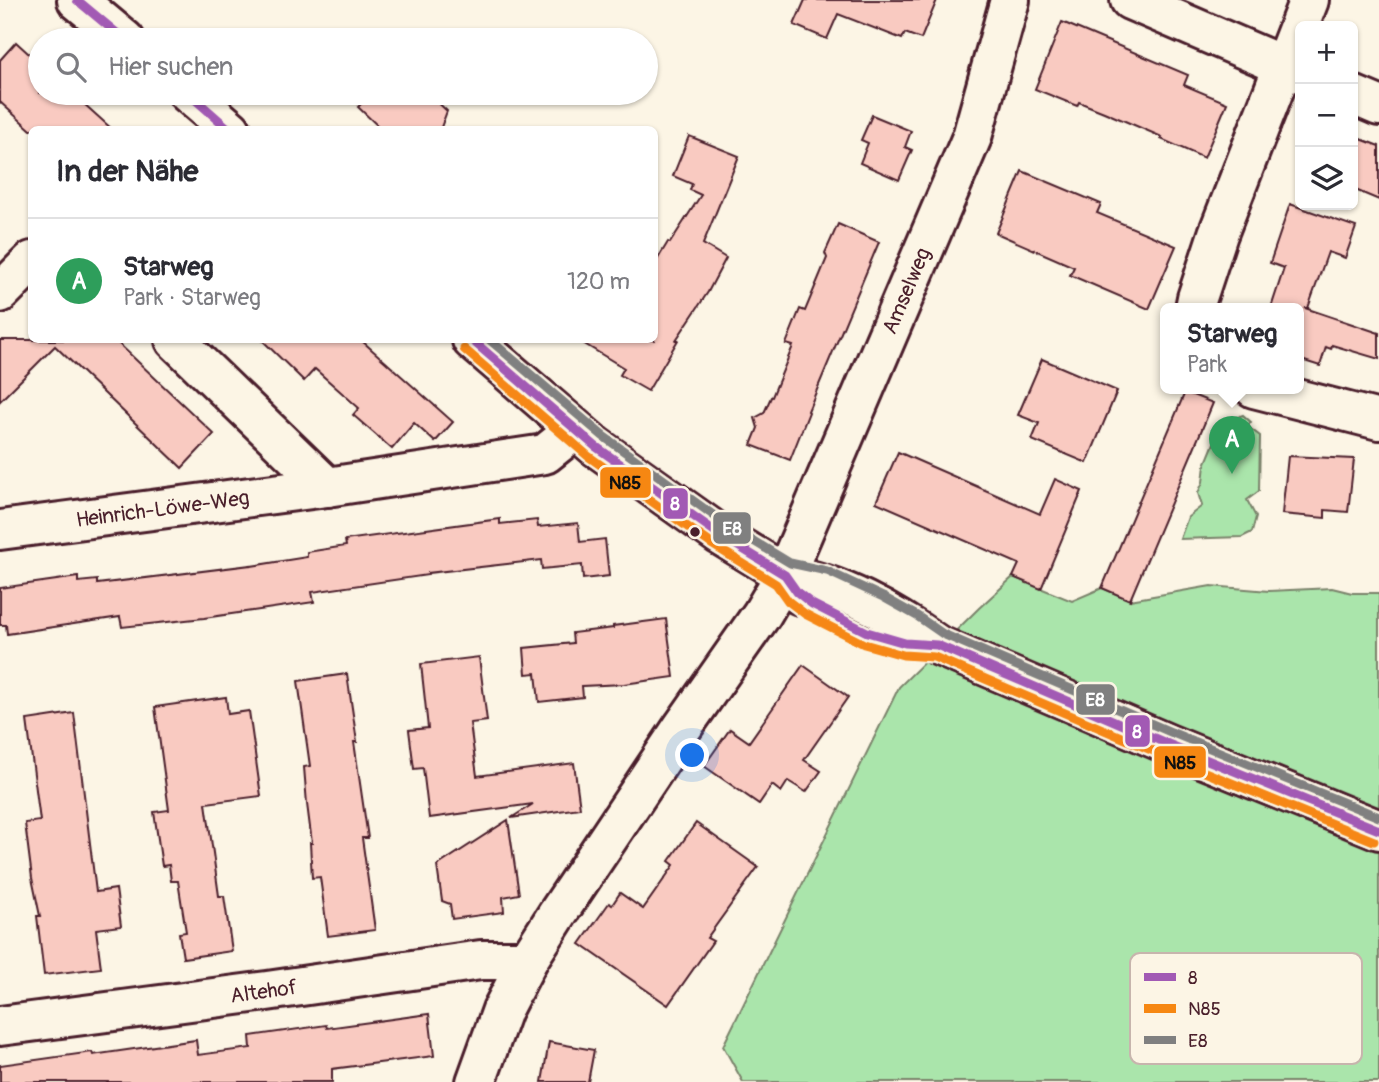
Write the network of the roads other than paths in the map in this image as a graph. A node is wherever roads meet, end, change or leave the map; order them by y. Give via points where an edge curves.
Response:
1 (77, 0) edge
2 (1010, 0) edge
3 (1130, 0) edge
4 (1309, 0) edge
5 (111, 28) edge
6 (1291, 69) edge
7 (1358, 97) edge
8 (202, 105) edge
9 (1379, 106) edge
10 (225, 126) edge
11 (28, 265) edge
12 (0, 293) edge
13 (1196, 303) edge
14 (178, 343) edge
15 (475, 343) edge
16 (1277, 394) edge
17 (1379, 420) edge
18 (575, 430) junction
19 (327, 487) junction
20 (0, 530) edge
21 (785, 575) junction
22 (1379, 830) edge
23 (528, 960) junction
24 (0, 1026) edge
25 (475, 1082) edge

1 - 5 street
2 - 21 street, Amselweg via 972,137
3 - 6 street
4 - 6 street
6 - 13 street via 1217,234
7 - 9 street
8 - 10 street
11 - 12 street
14 - 19 street
15 - 18 street
16 - 17 street
18 - 19 street, Heinrich-Löwe-Weg via 545,454
18 - 21 street via 720,535
19 - 20 street, Heinrich-Löwe-Weg
21 - 22 street via 812,604 867,632 905,643 937,645
21 - 23 street
23 - 24 street, Altehof via 481,960
23 - 25 street via 502,1010

